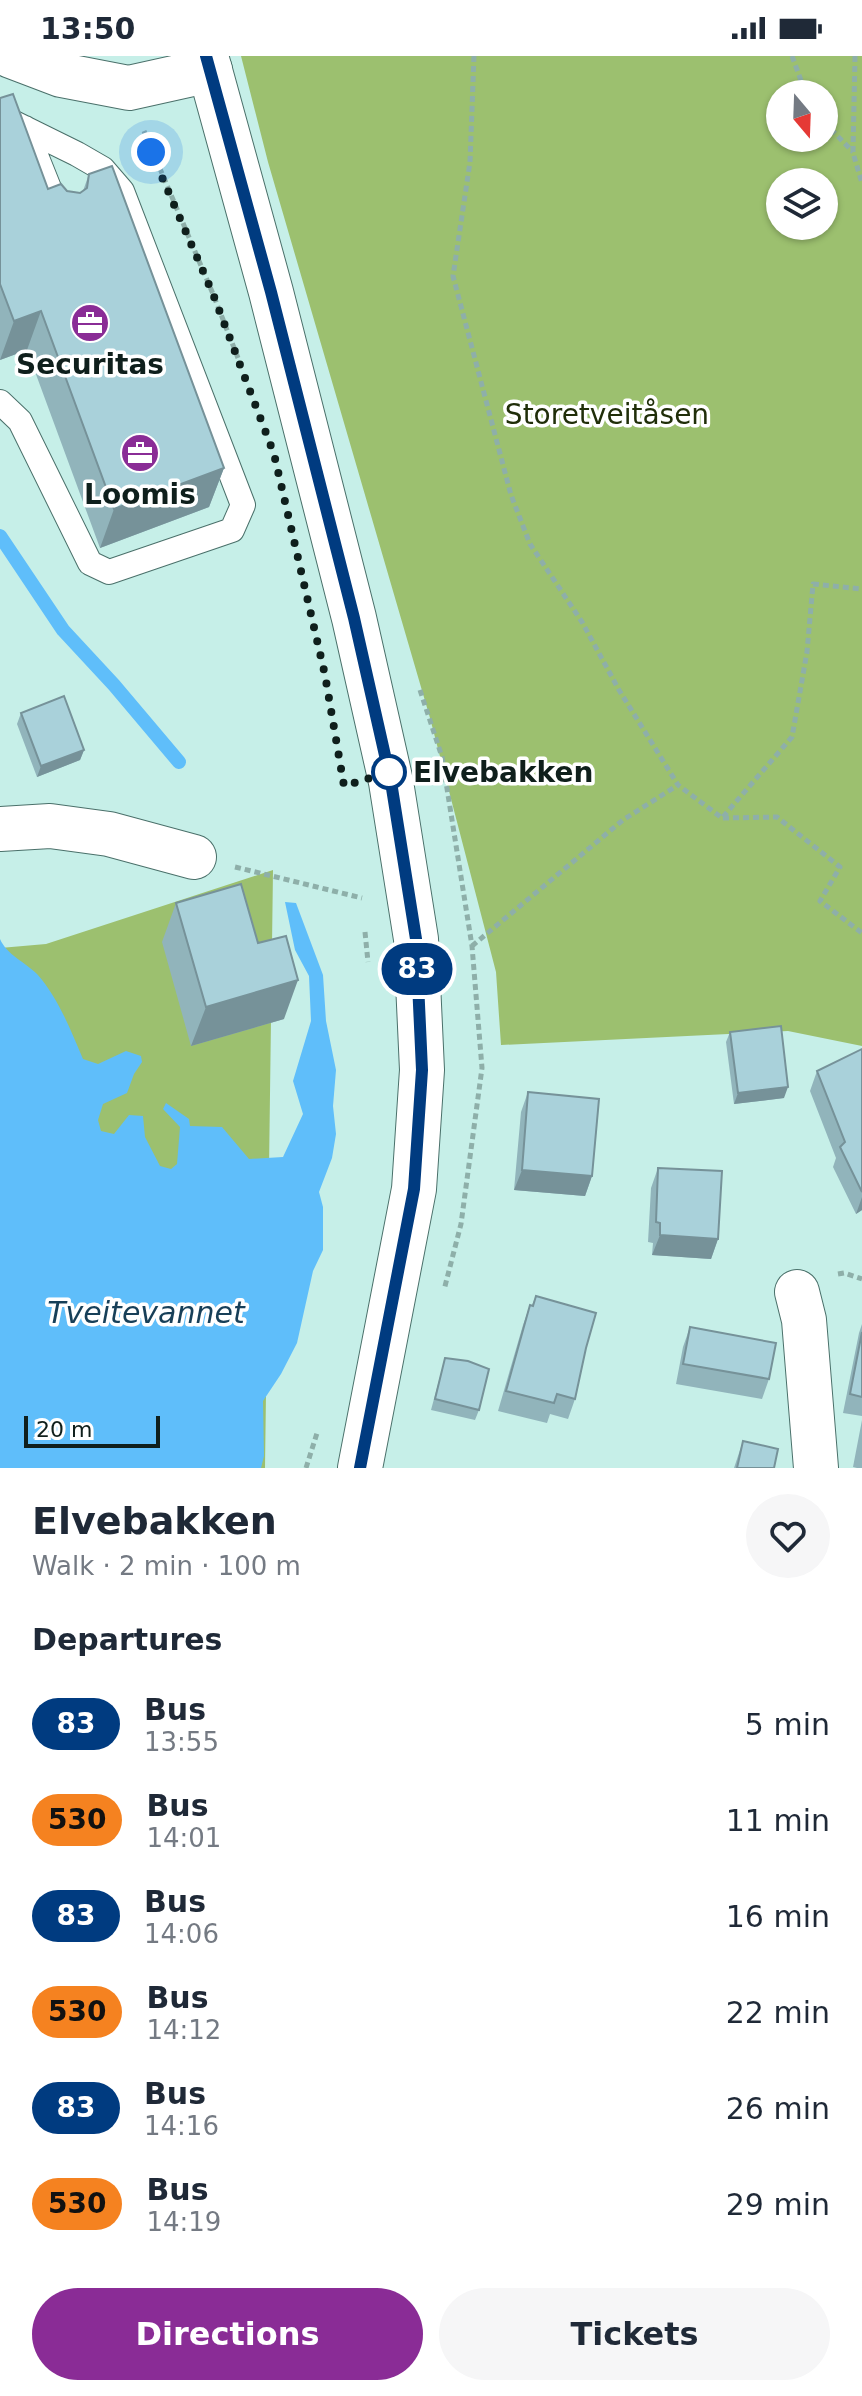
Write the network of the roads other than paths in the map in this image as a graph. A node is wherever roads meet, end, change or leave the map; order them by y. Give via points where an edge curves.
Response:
1 (11, 56) edge
2 (208, 63) edge
3 (0, 116) edge
4 (25, 128) junction
5 (61, 218) edge
6 (0, 402) edge
7 (0, 829) edge
8 (194, 857) road end
9 (797, 1292) dead end
10 (360, 1468) edge
11 (816, 1468) edge

1 - 2 main road via 61,75 129,88
2 - 10 main road via 354,618 391,782 416,939 422,1070 414,1189
3 - 4 lane
4 - 5 lane
4 - 6 lane via 103,169 122,191 243,505 232,530 109,572 90,563 20,421
7 - 8 main road via 50,826 109,834
9 - 11 main road

